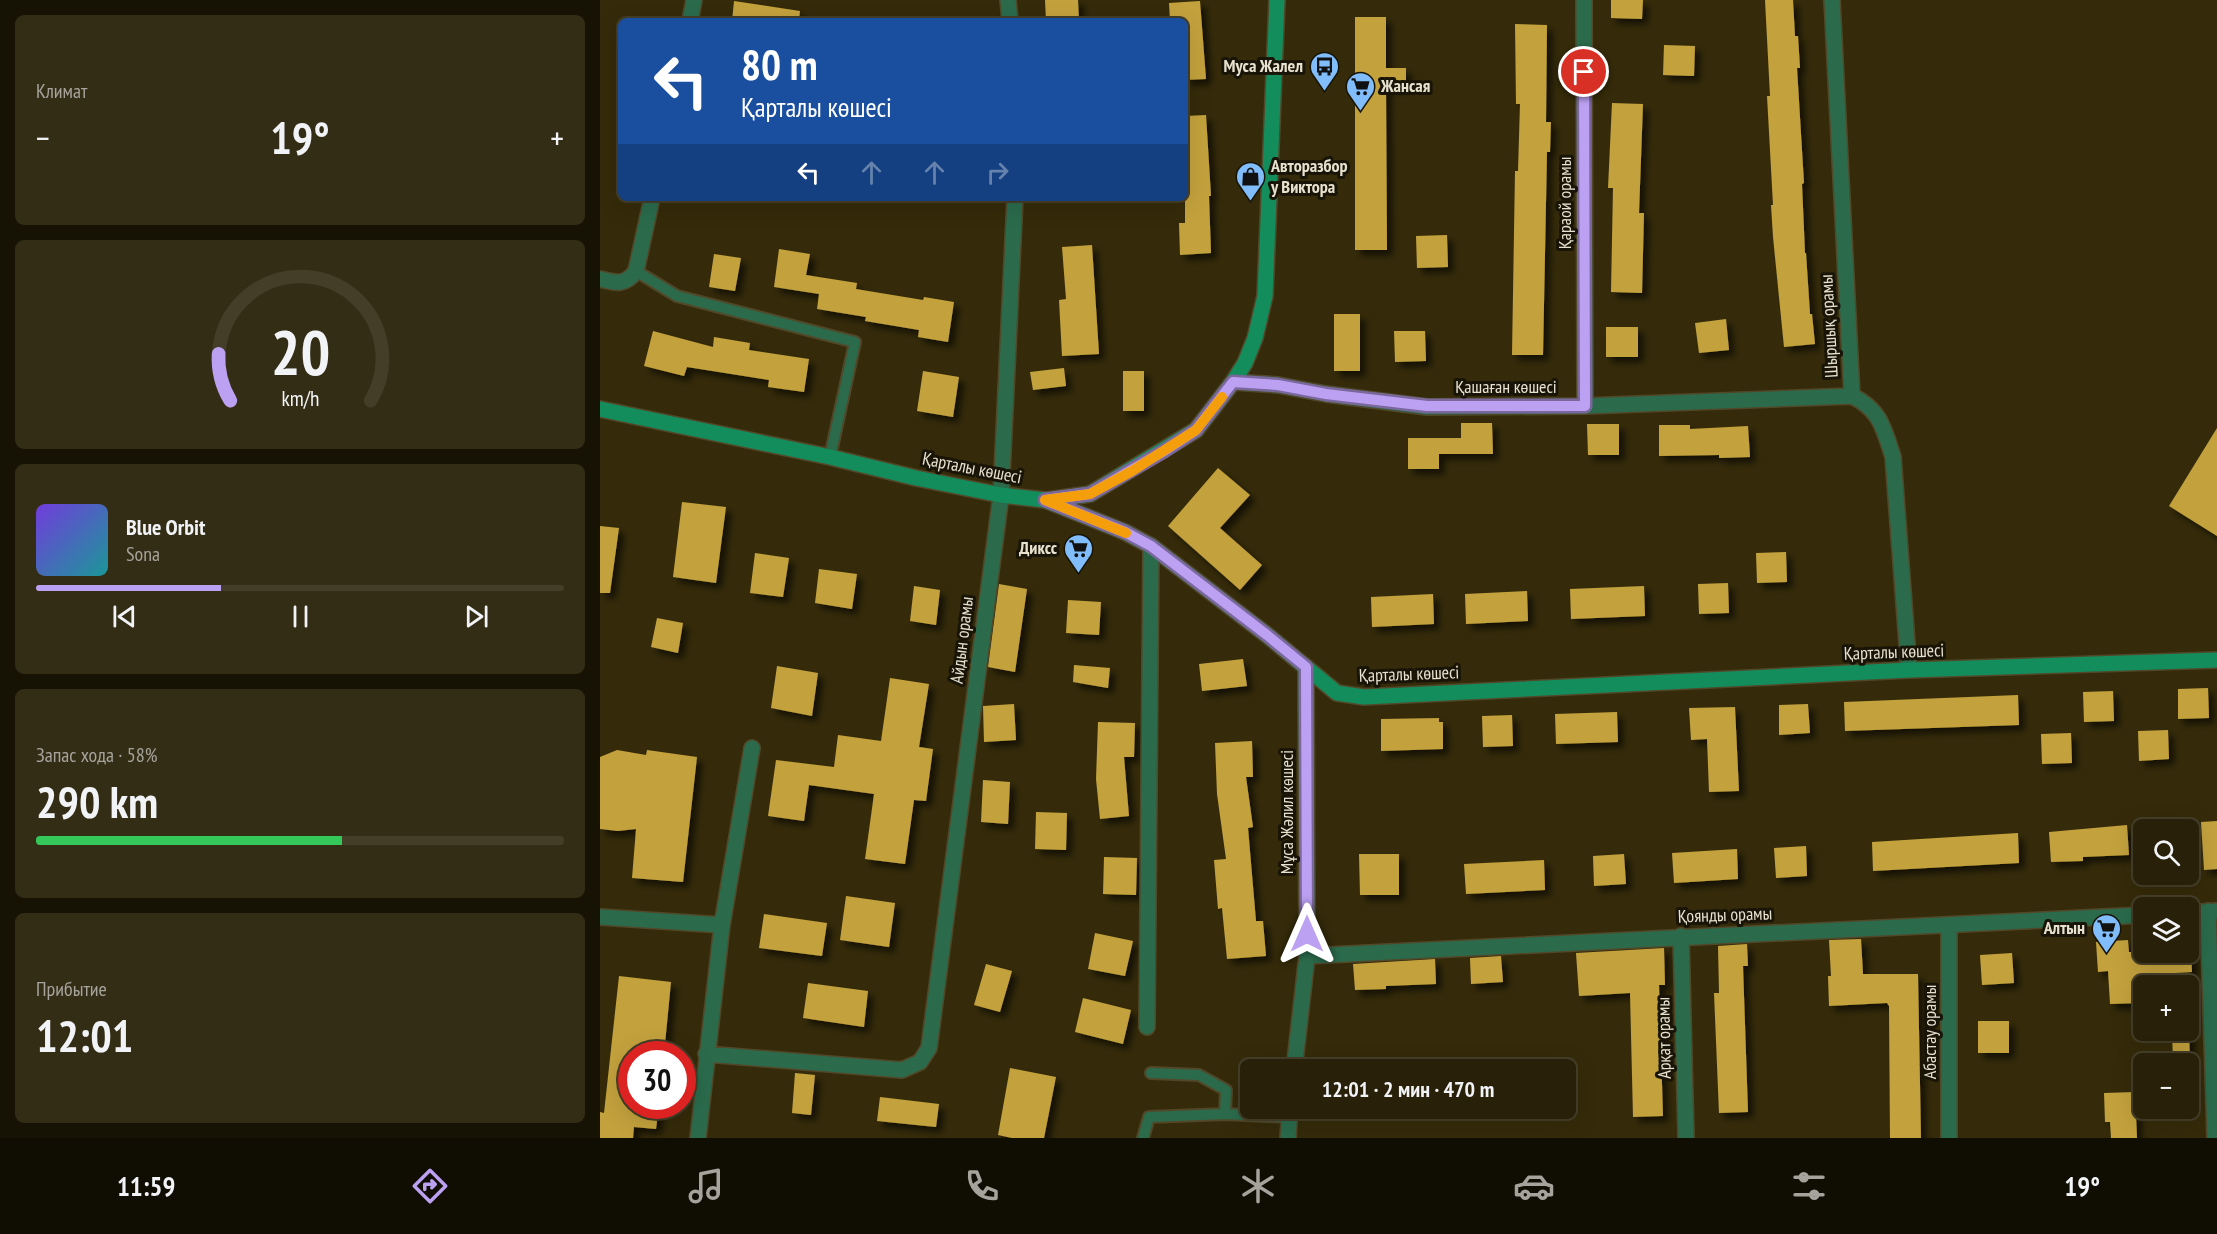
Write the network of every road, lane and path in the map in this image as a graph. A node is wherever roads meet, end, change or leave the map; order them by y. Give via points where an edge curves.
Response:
1 (694, 0) edge
2 (1002, 0) edge
3 (1008, 0) edge
4 (1276, 0) edge
5 (1584, 0) edge
6 (1832, 0) edge
7 (691, 18) edge
8 (1010, 18) edge
9 (651, 201) edge
10 (1015, 201) edge
11 (636, 271) junction
12 (600, 279) edge
13 (1233, 382) junction
14 (1852, 396) junction
15 (1585, 406) junction
16 (600, 409) edge
17 (830, 457) junction
18 (1001, 495) junction
19 (1045, 500) junction
20 (1151, 546) junction
21 (2217, 660) edge
22 (1306, 667) junction
23 (1909, 670) junction
24 (752, 748) dead end
25 (2212, 911) edge
26 (2133, 916) edge
27 (600, 917) edge
28 (722, 925) junction
29 (1950, 926) junction
30 (1681, 936) junction
31 (1307, 956) junction
32 (1148, 1027) dead end
33 (706, 1054) junction
34 (1295, 1059) edge
35 (1151, 1073) dead end
36 (1225, 1114) junction
37 (1240, 1114) edge
38 (1289, 1119) edge
39 (698, 1138) edge
40 (1143, 1138) edge
41 (1288, 1138) edge
42 (1686, 1138) edge
43 (1950, 1138) edge
44 (2215, 1138) edge

1 - 7 street
2 - 3 street
3 - 8 street
4 - 13 street via 1265,296 1255,338
5 - 15 street, Қараой орамы
6 - 14 street, Шыршық орамы
9 - 11 street
10 - 18 street, Айдын орамы
11 - 12 street via 621,282
11 - 17 lane via 677,296 855,342
13 - 15 street, Қашаған көшесі via 1427,406
13 - 19 street via 1196,430 1141,465 1090,494
14 - 15 street, Қашаған көшесі
14 - 23 street, Шыршық орамы via 1867,403 1882,423 1893,457
16 - 17 street, Қарталы көшесі
17 - 18 street, Қарталы көшесі
18 - 19 street, Қарталы көшесі
18 - 33 street, Айдын орамы via 929,1048 920,1062 902,1071
19 - 20 street, Қарталы көшесі
20 - 22 street, Қарталы көшесі
20 - 32 street
21 - 23 street, Қарталы көшесі
22 - 23 street, Қарталы көшесі via 1337,693 1364,698
22 - 31 street, Мұса Жәлил көшесі
24 - 28 street
25 - 44 street
26 - 29 street, Қоянды орамы
27 - 28 street
28 - 33 street
29 - 30 street, Қоянды орамы
29 - 43 street, Абастау орамы
30 - 31 street, Қоянды орамы
30 - 42 street, Арқат орамы
31 - 34 street, Мұса Жәлил көшесі
33 - 39 street
35 - 36 lane via 1200,1075 1226,1090
36 - 37 lane
36 - 40 lane via 1149,1117
38 - 41 street

